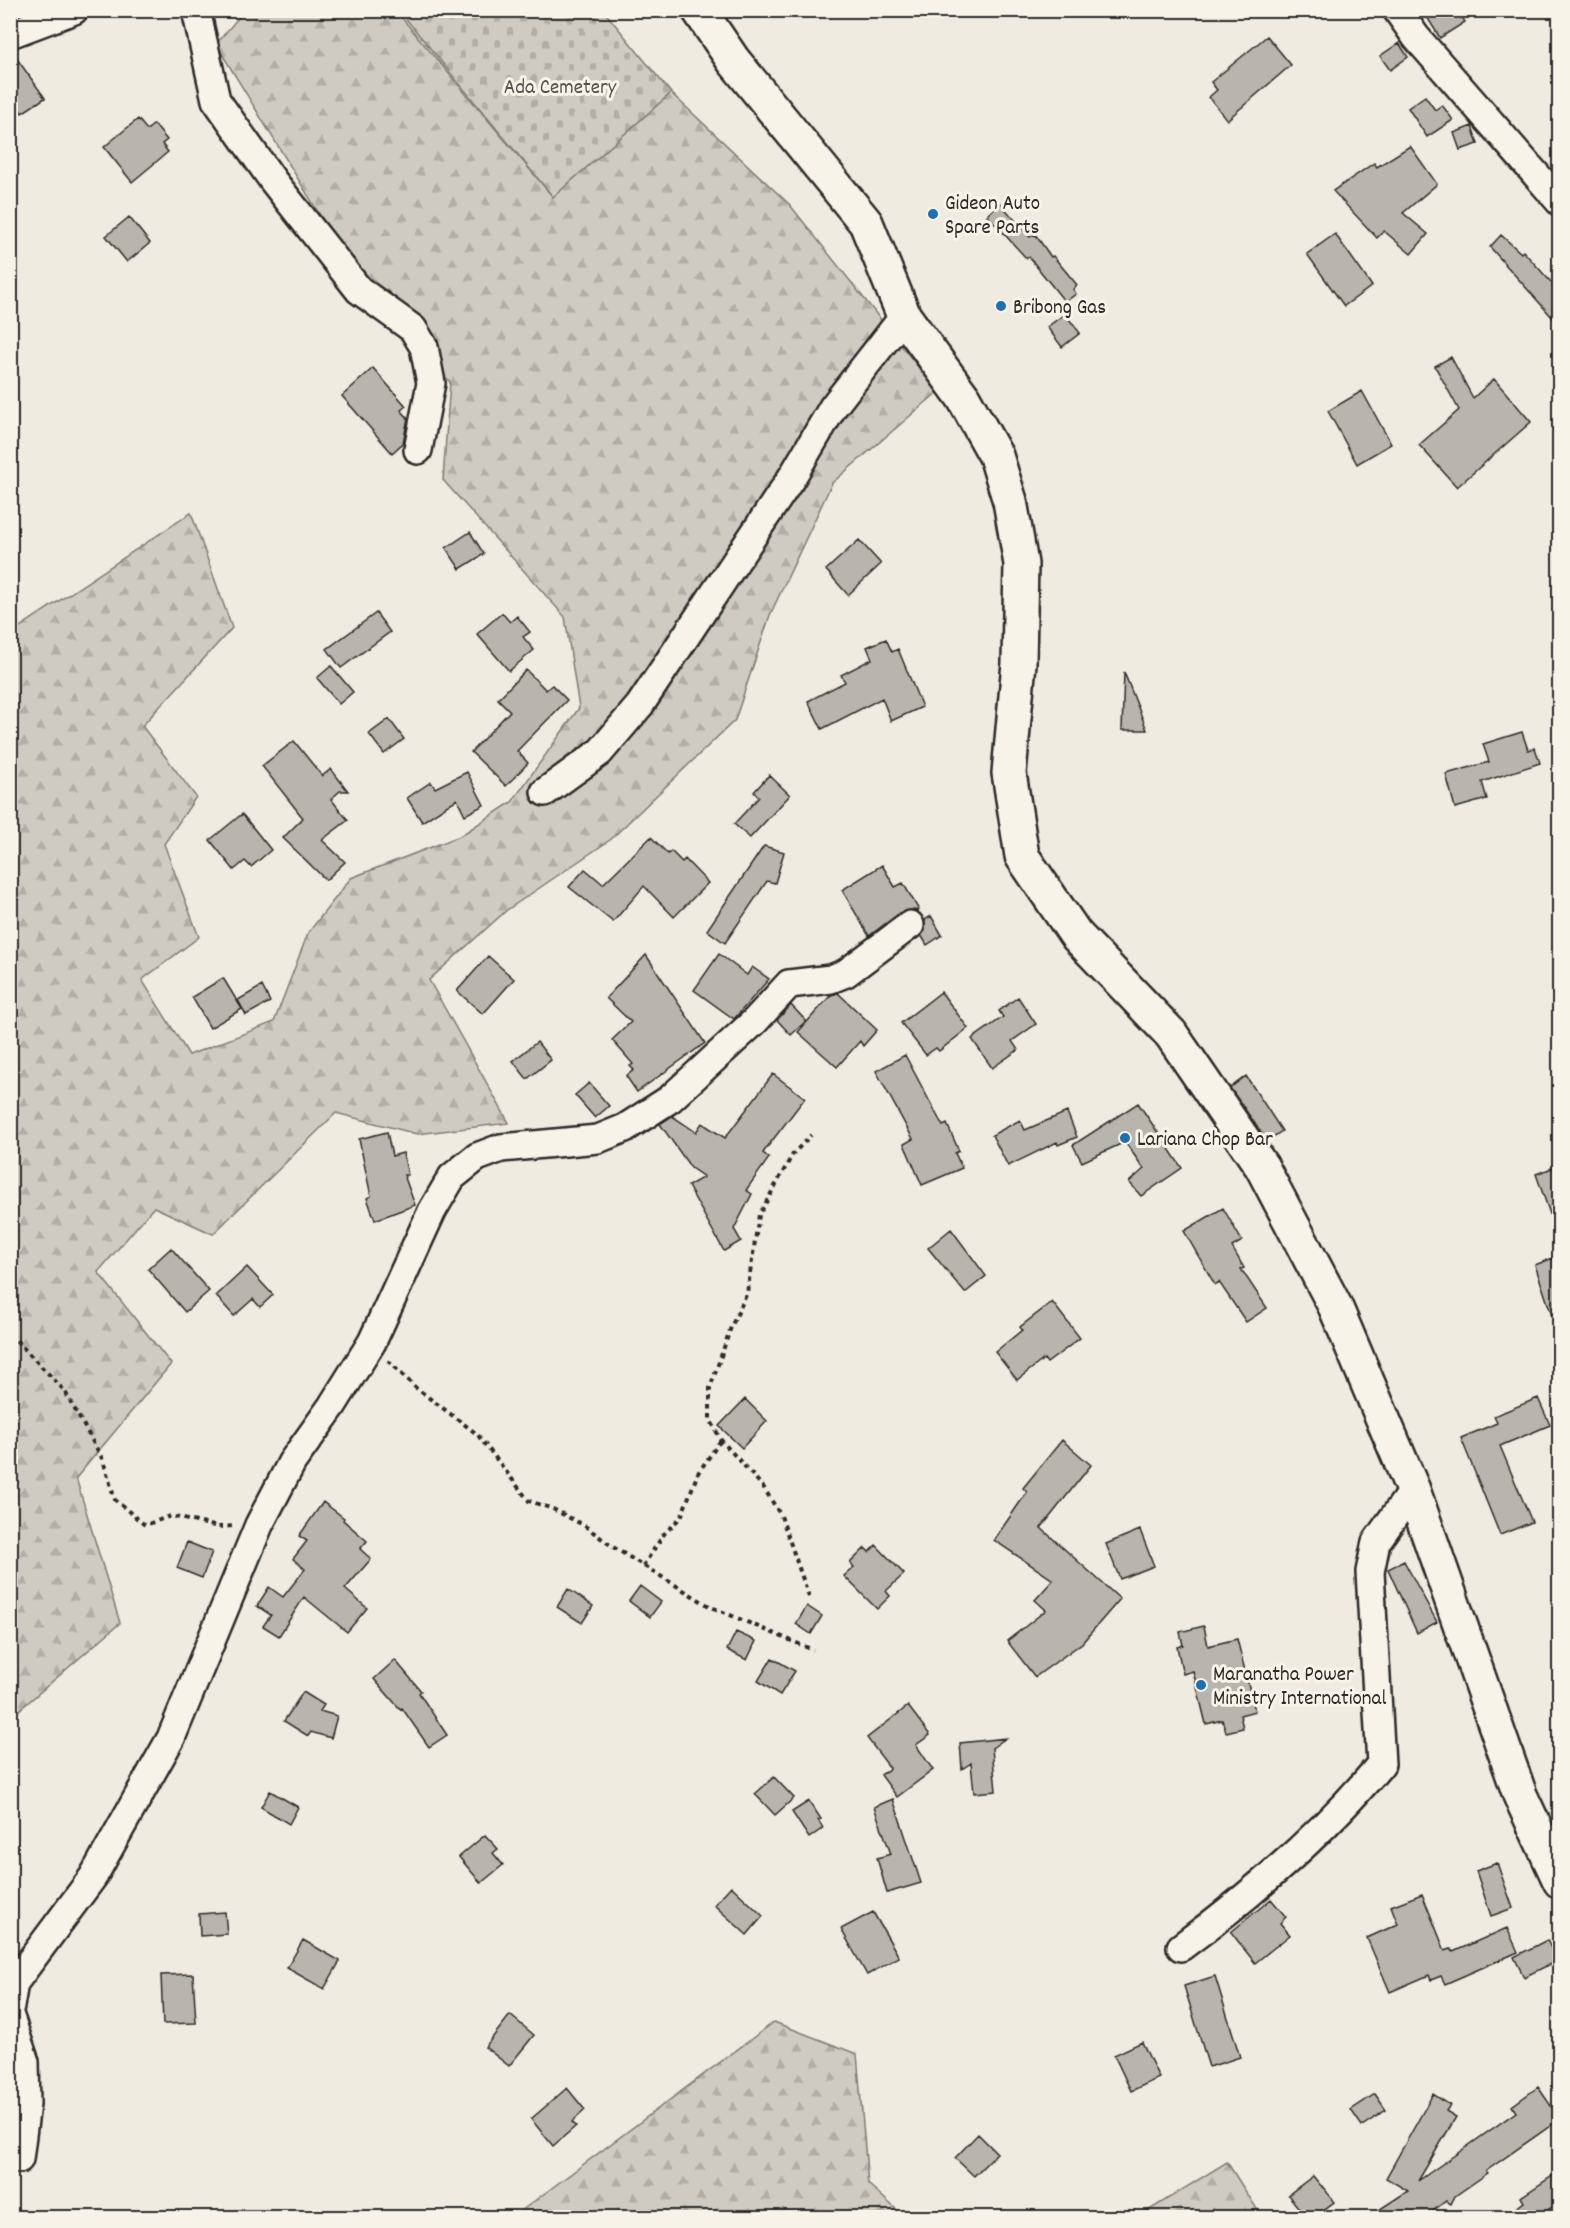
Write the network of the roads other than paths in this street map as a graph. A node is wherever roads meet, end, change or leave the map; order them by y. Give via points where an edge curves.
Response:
1 (74, 10) edge
2 (196, 10) edge
3 (699, 10) edge
4 (1397, 10) edge
5 (10, 34) edge
6 (1560, 202) edge
7 (904, 316) junction
8 (418, 450) dead end
9 (545, 792) dead end
10 (910, 925) dead end
11 (1413, 1490) junction
12 (1560, 1881) edge
13 (1181, 1947) dead end
14 (10, 2006) edge
15 (10, 2017) edge
16 (19, 2159) dead end

1 - 5 street
2 - 8 street via 216,100 359,290 413,329 424,348 431,383
3 - 7 main road via 732,60 866,223
4 - 6 street
7 - 9 street via 833,407 792,477 640,705 600,752
7 - 11 main road via 963,397 996,456 1010,501 1021,564 1019,663 1009,773 1022,856 1076,935 1171,1034 1262,1167 1335,1306
10 - 14 street via 846,973 831,979 789,984 670,1099 625,1128 598,1138 501,1148 477,1157 452,1177 432,1211 372,1342 292,1462 259,1525 171,1738 93,1877 14,1983
11 - 12 main road via 1520,1795
11 - 13 street via 1377,1542 1370,1572 1381,1764 1277,1872
15 - 16 street via 25,2062 26,2104

